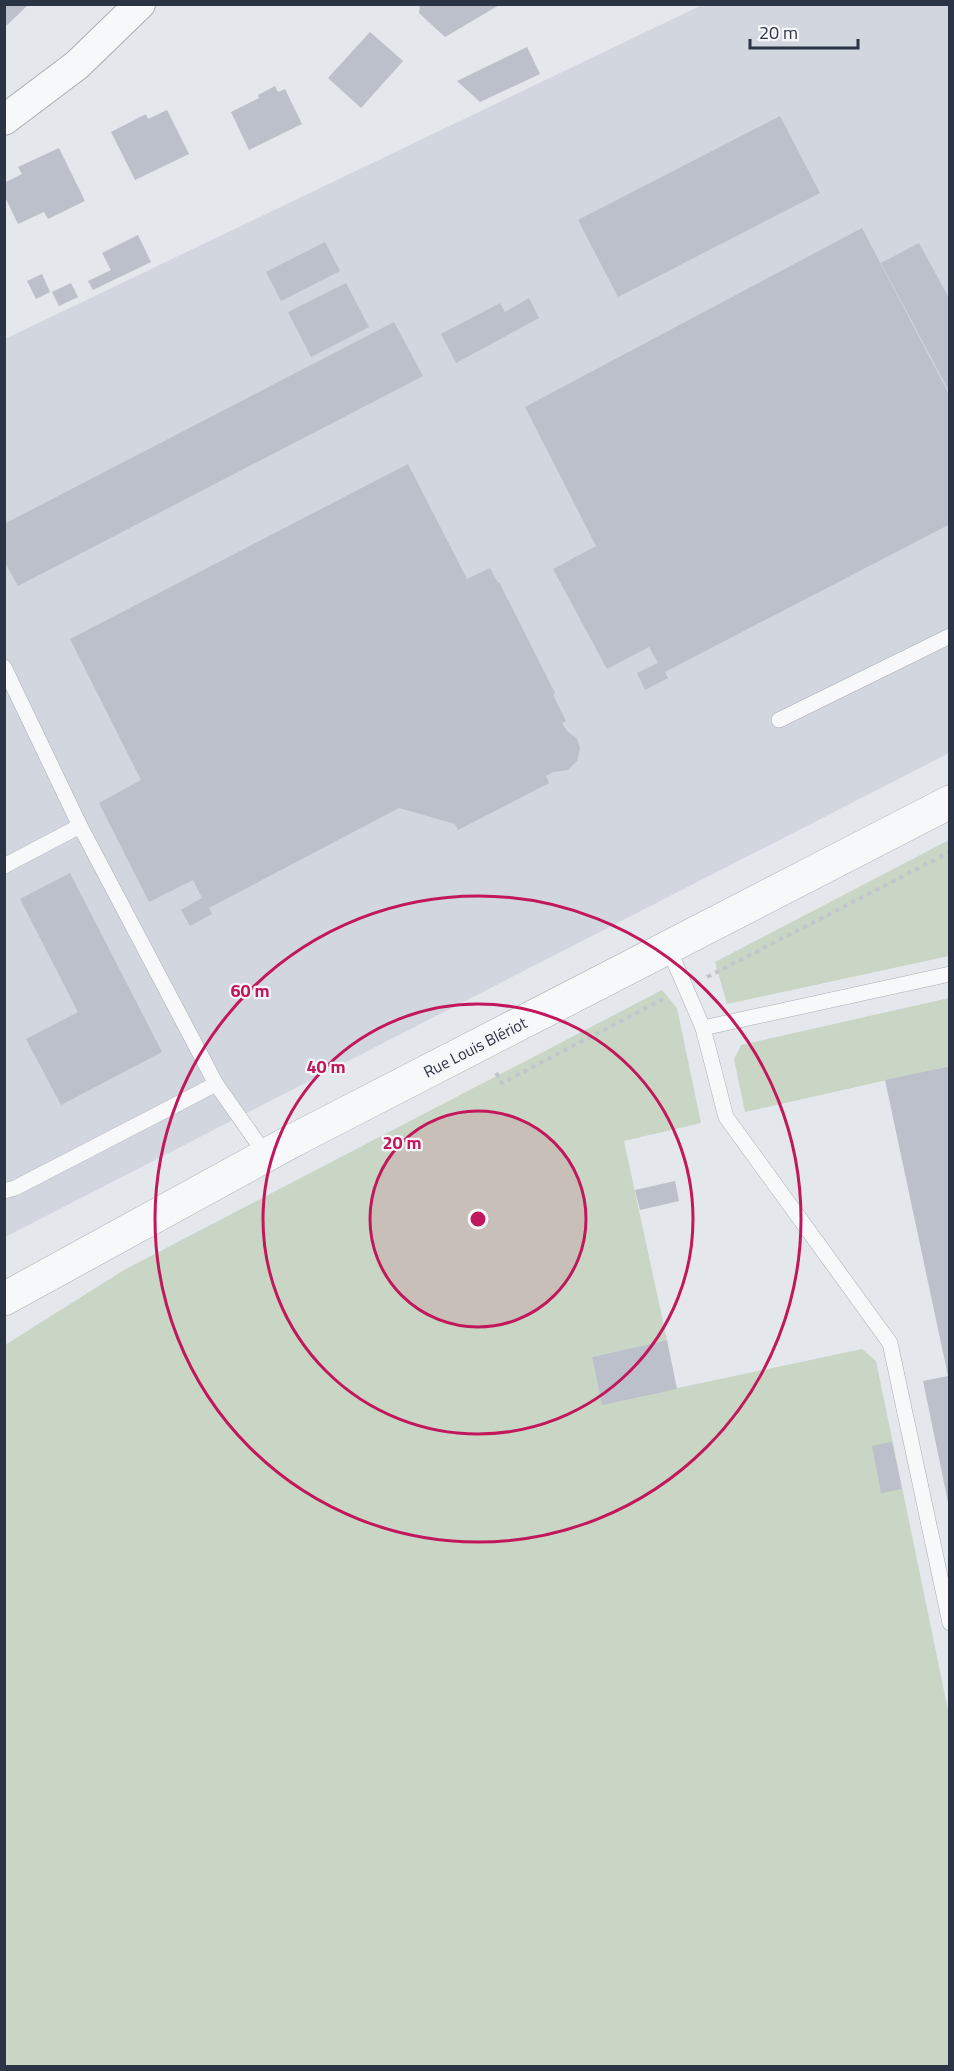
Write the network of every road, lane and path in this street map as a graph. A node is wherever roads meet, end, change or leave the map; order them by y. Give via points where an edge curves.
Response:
1 (140, 4) edge
2 (4, 120) edge
3 (950, 636) edge
4 (4, 667) edge
5 (779, 720) dead end
6 (950, 802) edge
7 (80, 825) junction
8 (4, 866) edge
9 (668, 947) junction
10 (950, 974) edge
11 (703, 1028) junction
12 (216, 1084) junction
13 (266, 1155) junction
14 (4, 1191) edge
15 (4, 1299) edge
16 (950, 1623) edge

1 - 2 street via 77,65
3 - 5 lane
4 - 7 lane
6 - 9 street, Rue Louis Blériot
7 - 8 lane
7 - 12 lane
9 - 11 lane
9 - 13 street, Rue Louis Blériot
10 - 11 lane
11 - 16 lane via 726,1117 890,1343
12 - 13 lane
12 - 14 lane
13 - 15 street, Rue Louis Blériot

